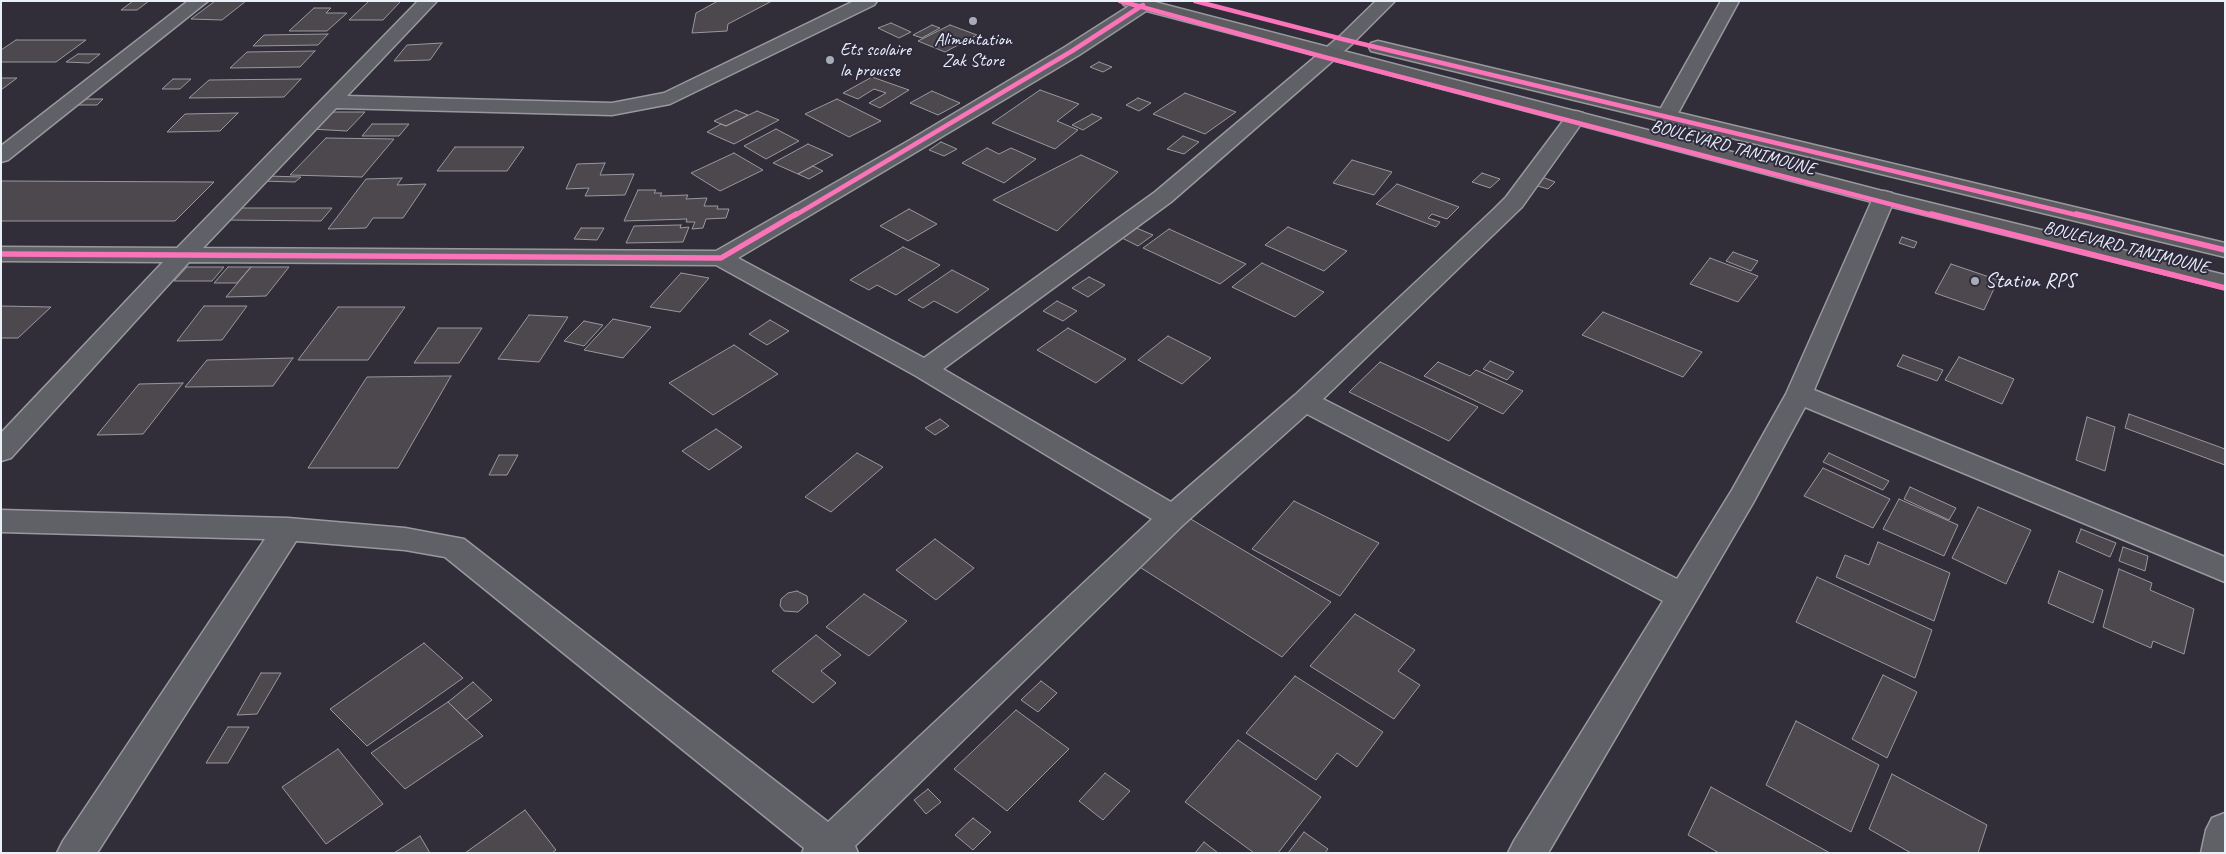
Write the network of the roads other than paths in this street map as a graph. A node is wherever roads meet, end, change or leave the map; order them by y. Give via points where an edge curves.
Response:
1 (199, 1) edge
2 (428, 1) edge
3 (868, 1) edge
4 (1195, 1) edge
5 (1386, 1) edge
6 (1730, 1) edge
7 (1137, 3) edge
8 (1346, 40) junction
9 (1328, 54) junction
10 (330, 102) junction
11 (1667, 115) junction
12 (1576, 117) junction
13 (1, 156) edge
14 (1884, 198) junction
15 (2225, 250) edge
16 (1, 254) edge
17 (182, 256) junction
18 (721, 258) junction
19 (2225, 282) edge
20 (925, 370) junction
21 (1799, 394) junction
22 (1305, 401) junction
23 (1, 451) edge
24 (1173, 516) junction
25 (1, 521) edge
26 (288, 529) junction
27 (2225, 570) edge
28 (1682, 596) junction
29 (2225, 830) edge
30 (830, 850) edge
31 (76, 853) edge
32 (1527, 853) edge
33 (2220, 853) edge

1 - 13 street
2 - 10 street
3 - 10 street via 670,98 612,108
4 - 8 main road, BOULEVARD TANIMOUNE
5 - 8 street
6 - 11 street
7 - 9 main road, BOULEVARD TANIMOUNE
7 - 18 street via 1072,51
8 - 9 street
8 - 11 main road, BOULEVARD TANIMOUNE
9 - 12 main road, BOULEVARD TANIMOUNE
9 - 20 street via 1163,197
10 - 17 street
11 - 15 main road, BOULEVARD TANIMOUNE
12 - 14 main road, BOULEVARD TANIMOUNE
12 - 22 street via 1514,202
14 - 19 main road, BOULEVARD TANIMOUNE
14 - 21 street
16 - 17 street
17 - 18 street
17 - 23 street
18 - 20 street
20 - 24 street
21 - 27 street
21 - 28 street via 1743,496
22 - 24 street
22 - 28 street
24 - 30 street
25 - 26 street
26 - 30 street via 405,539 458,550
26 - 31 street
28 - 32 street
29 - 33 street

